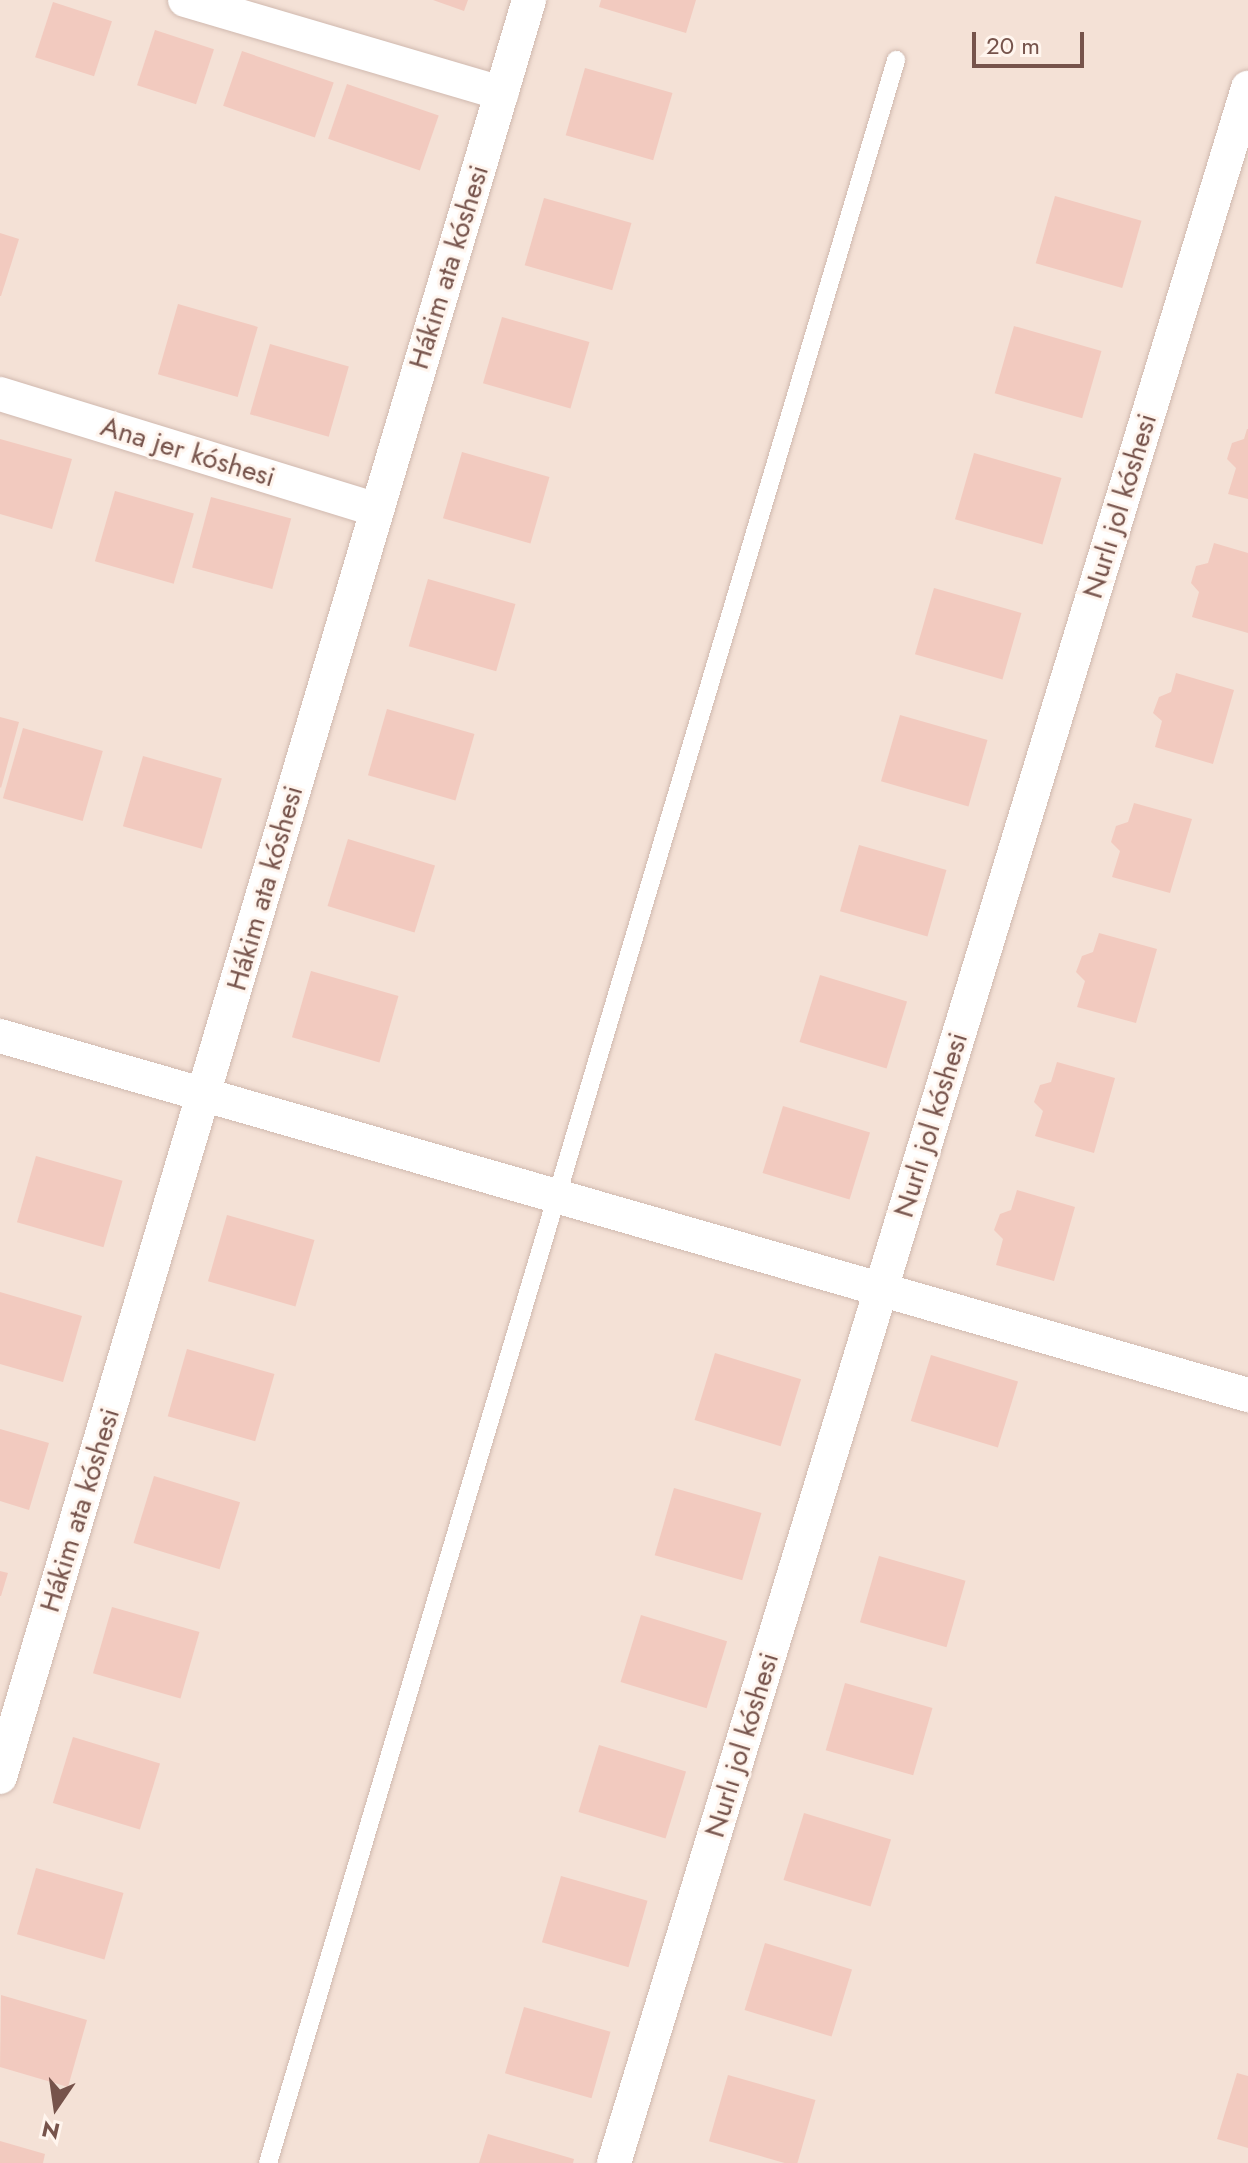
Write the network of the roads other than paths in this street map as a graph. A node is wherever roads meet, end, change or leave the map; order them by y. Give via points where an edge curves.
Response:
1 (185, 0) edge
2 (529, 0) edge
3 (896, 60) dead end
4 (1248, 88) edge
5 (502, 93) junction
6 (0, 394) edge
7 (376, 510) junction
8 (0, 1036) edge
9 (204, 1094) junction
10 (557, 1196) junction
11 (881, 1289) junction
12 (1248, 1395) edge
13 (0, 1777) edge
14 (268, 2163) edge
15 (614, 2163) edge

1 - 5 street
2 - 5 street, Hákim ata kóshesi
3 - 10 lane
4 - 11 street, Nurlı jol kóshesi
5 - 7 street, Hákim ata kóshesi
6 - 7 street, Ana jer kóshesi
7 - 9 street, Hákim ata kóshesi
8 - 9 street
9 - 10 street
9 - 13 street, Hákim ata kóshesi
10 - 11 street
10 - 14 lane
11 - 12 street
11 - 15 street, Nurlı jol kóshesi

